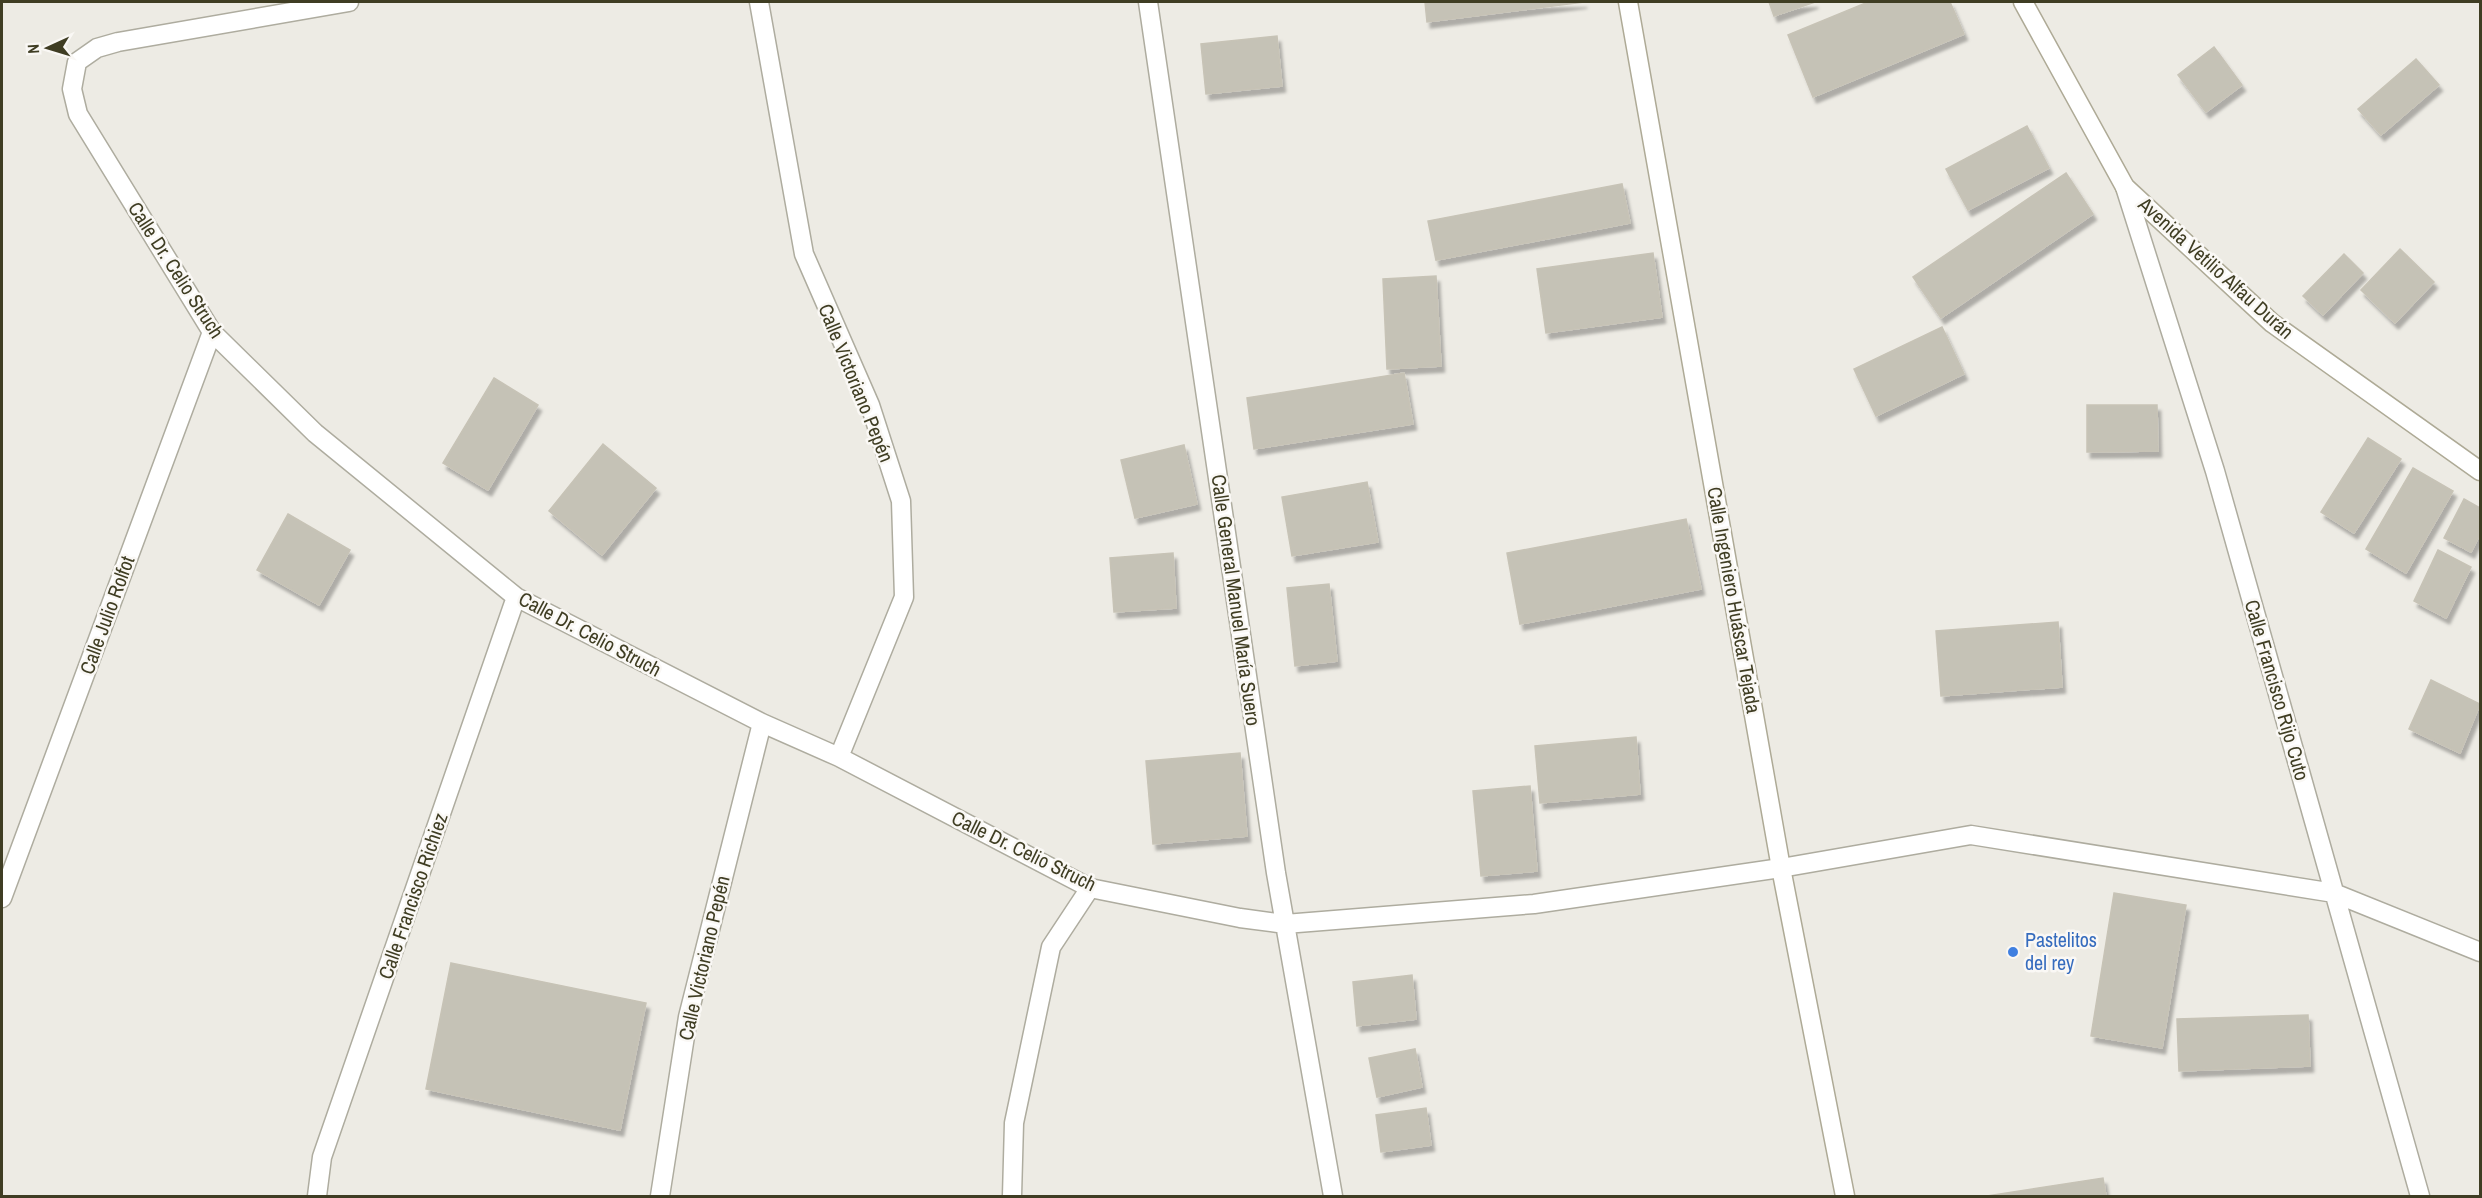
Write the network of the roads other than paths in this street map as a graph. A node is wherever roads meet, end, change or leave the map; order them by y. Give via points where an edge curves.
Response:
1 (349, 2) edge
2 (759, 2) edge
3 (1148, 2) edge
4 (1628, 2) edge
5 (2023, 2) edge
6 (2126, 187) junction
7 (212, 332) junction
8 (2481, 471) edge
9 (516, 597) junction
10 (762, 723) junction
11 (839, 757) junction
12 (1781, 868) junction
13 (1090, 888) junction
14 (2334, 893) junction
15 (2, 898) edge
16 (1285, 924) junction
17 (2481, 952) edge
18 (317, 1197) edge
19 (660, 1197) edge
20 (1012, 1197) edge
21 (1333, 1197) edge
22 (1845, 1197) edge
23 (2420, 1197) edge

1 - 7 street, Calle Dr. Celio Struch via 118,42 97,48 77,62 72,89 78,114
2 - 11 street, Calle Victoriano Pepén via 804,254 870,405 901,501 904,597
3 - 16 street, Calle General Manuel María Suero
4 - 12 street, Calle Ingeniero Huáscar Tejada
5 - 6 street, Avenida Vetilio Alfau Durán
6 - 8 street, Avenida Vetilio Alfau Durán via 2272,323
6 - 14 street, Calle Francisco Rijo Cuto via 2216,471
7 - 9 street, Calle Dr. Celio Struch via 315,433
7 - 15 street, Calle Julio Rolfot
9 - 10 street, Calle Dr. Celio Struch
9 - 18 street, Calle Francisco Richiez via 322,1157
10 - 11 street, Calle Dr. Celio Struch
10 - 19 street, Calle Victoriano Pepén via 688,1017
11 - 13 street, Calle Dr. Celio Struch
12 - 14 street, Calle Dr. Celio Struch via 1971,835
12 - 16 street, Calle Dr. Celio Struch via 1534,904
12 - 22 street, Calle Ingeniero Huáscar Tejada
13 - 16 street, Calle Dr. Celio Struch
13 - 20 street via 1050,947 1014,1123
14 - 17 street, Calle Dr. Celio Struch
14 - 23 street, Calle Francisco Rijo Cuto
16 - 21 street, Calle General Manuel María Suero

